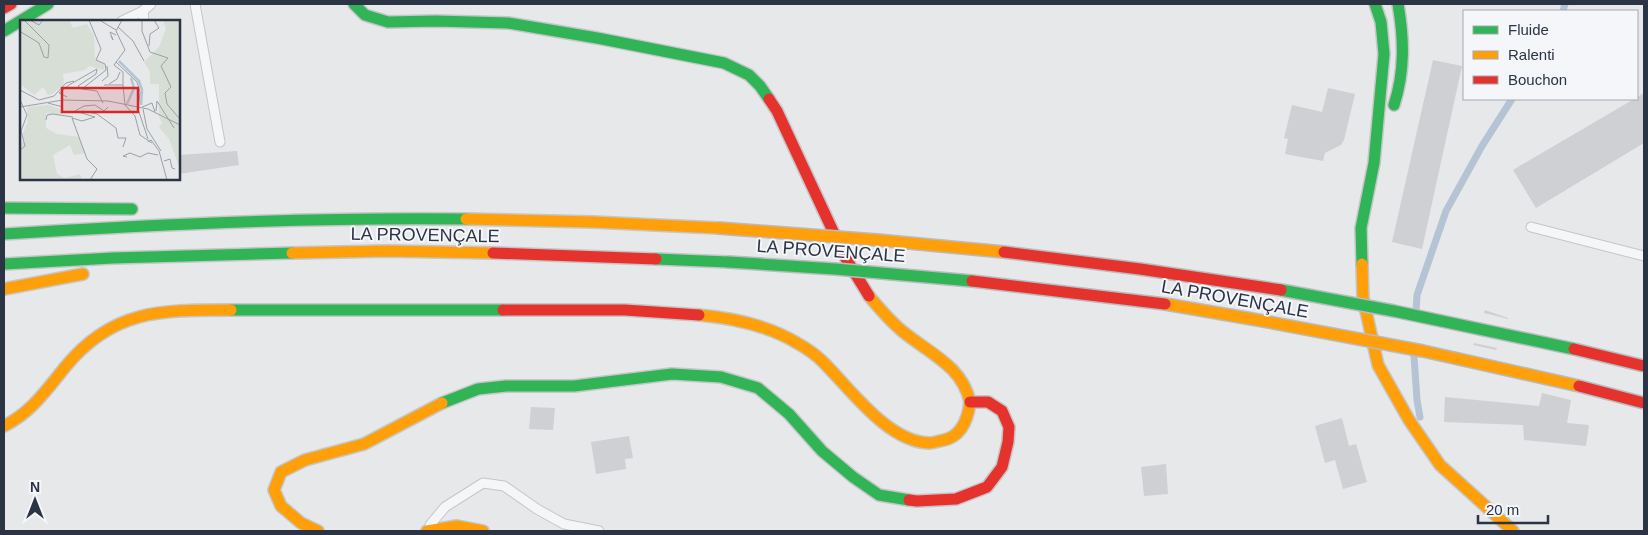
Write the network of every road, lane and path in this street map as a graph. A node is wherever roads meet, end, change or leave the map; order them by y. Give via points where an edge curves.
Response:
1 (11, 4) edge
2 (48, 4) edge
3 (151, 4) edge
4 (195, 4) edge
5 (354, 4) edge
6 (1375, 4) edge
7 (1398, 4) edge
8 (4, 8) edge
9 (142, 11) junction
10 (22, 20) edge
11 (124, 20) edge
12 (144, 20) edge
13 (20, 21) edge
14 (4, 31) edge
15 (220, 142) dead end
16 (1374, 163) junction
17 (4, 208) edge
18 (145, 209) dead end
19 (223, 211) dead end
20 (356, 220) junction
21 (1531, 227) dead end
22 (4, 234) edge
23 (187, 255) junction
24 (1644, 256) edge
25 (4, 264) edge
26 (4, 290) edge
27 (1644, 366) edge
28 (970, 402) junction
29 (1644, 402) edge
30 (10, 419) edge
31 (4, 426) edge
32 (318, 531) edge
33 (427, 531) edge
34 (483, 531) edge
35 (599, 531) edge
36 (1512, 531) edge

1 - 8 main road
2 - 10 main road
3 - 9 lane
4 - 15 lane
5 - 28 main road via 365,15 388,22 437,17 508,23 724,63 748,75 777,110 845,257 865,291 902,331 954,370 967,389
6 - 16 main road via 1381,22 1384,54
7 - 16 main road via 1403,61 1399,92
9 - 11 lane
9 - 12 lane
13 - 14 main road
16 - 36 main road via 1361,228 1363,298 1378,365 1409,420 1440,465
17 - 18 main road
19 - 20 main road
20 - 22 main road, LA PROVENÇALE via 85,228
20 - 27 main road, LA PROVENÇALE, bridge via 574,221 910,242 1142,269 1352,304
21 - 24 lane
23 - 25 main road, LA PROVENÇALE
23 - 26 main road
23 - 29 main road, LA PROVENÇALE, bridge via 387,251 578,255 913,275 1155,303 1246,318 1428,352
28 - 30 main road via 966,422 957,433 936,443 918,441 904,436 872,414 818,358 787,337 754,324 703,316 606,310 208,309 141,316 98,333 80,349 42,396 25,412
28 - 32 main road via 988,402 1002,411 1009,426 1002,467 987,487 956,499 917,501 879,495 822,451 789,414 758,388 721,378 672,374 574,386 478,389 453,398 364,444 305,460 281,472 274,490 281,506 301,523
30 - 31 main road
33 - 34 main road via 457,526
33 - 35 lane via 445,507 483,483 504,486 564,524

